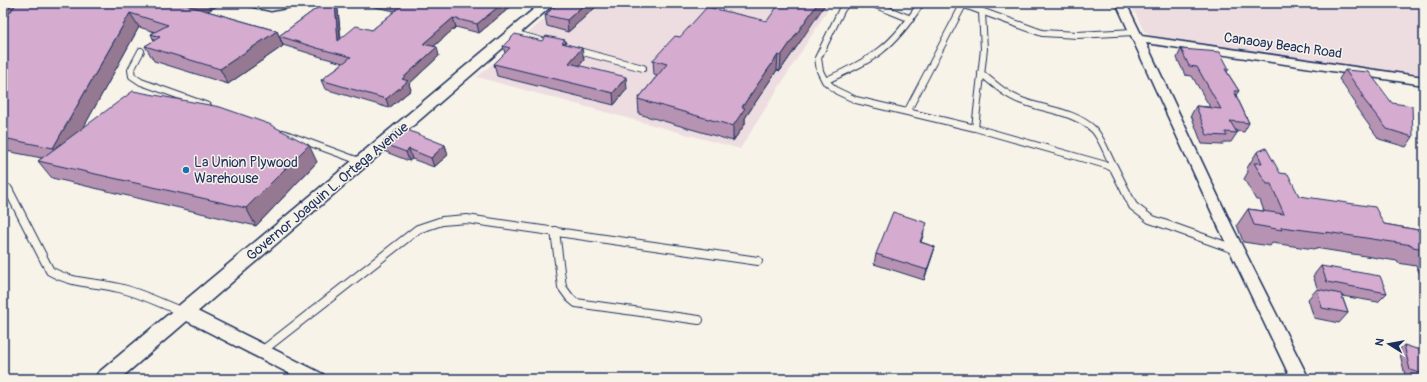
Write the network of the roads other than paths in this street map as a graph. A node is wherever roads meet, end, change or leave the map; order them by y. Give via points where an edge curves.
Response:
1 (249, 3) edge
2 (297, 3) edge
3 (549, 3) edge
4 (847, 3) edge
5 (871, 3) edge
6 (921, 3) edge
7 (1121, 3) edge
8 (961, 4) edge
9 (982, 12) junction
10 (911, 19) junction
11 (513, 33) junction
12 (1136, 36) junction
13 (548, 42) edge
14 (570, 48) edge
15 (141, 51) dead end
16 (644, 68) dead end
17 (981, 73) junction
18 (825, 81) junction
19 (1424, 81) edge
20 (216, 109) edge
21 (907, 112) junction
22 (975, 128) junction
23 (275, 130) edge
24 (363, 162) junction
25 (1113, 167) junction
26 (8, 189) dead end
27 (555, 231) junction
28 (1237, 250) junction
29 (758, 261) dead end
30 (185, 312) junction
31 (699, 320) dead end
32 (262, 351) junction
33 (105, 379) edge
34 (317, 379) edge
35 (1300, 379) edge

1 - 2 street via 271,8
3 - 11 street, Governor Joaquin L. Ortega Avenue
4 - 18 lane via 818,58
5 - 10 lane
6 - 10 lane
7 - 12 street
8 - 9 lane
8 - 21 lane
9 - 12 lane via 1042,33 1070,36
9 - 17 lane via 984,49
10 - 18 lane via 883,50
11 - 13 lane
11 - 24 street, Governor Joaquin L. Ortega Avenue
12 - 19 street, Canaoay Beach Road
12 - 28 street
14 - 16 lane
15 - 20 lane via 131,70 132,76 141,82
17 - 22 lane
17 - 25 lane via 1012,96 1077,117 1087,123 1095,130
18 - 21 lane via 837,91 856,100
21 - 22 lane
22 - 25 lane
23 - 24 lane
24 - 30 street, Governor Joaquin L. Ortega Avenue
25 - 28 lane via 1133,206 1139,212 1150,219
26 - 30 lane via 50,271 73,282 119,288
27 - 29 lane
27 - 31 lane via 562,287 576,303
27 - 32 lane via 467,218 442,221 418,229
28 - 35 street
30 - 32 street
30 - 33 street, Governor Joaquin L. Ortega Avenue
32 - 34 street

